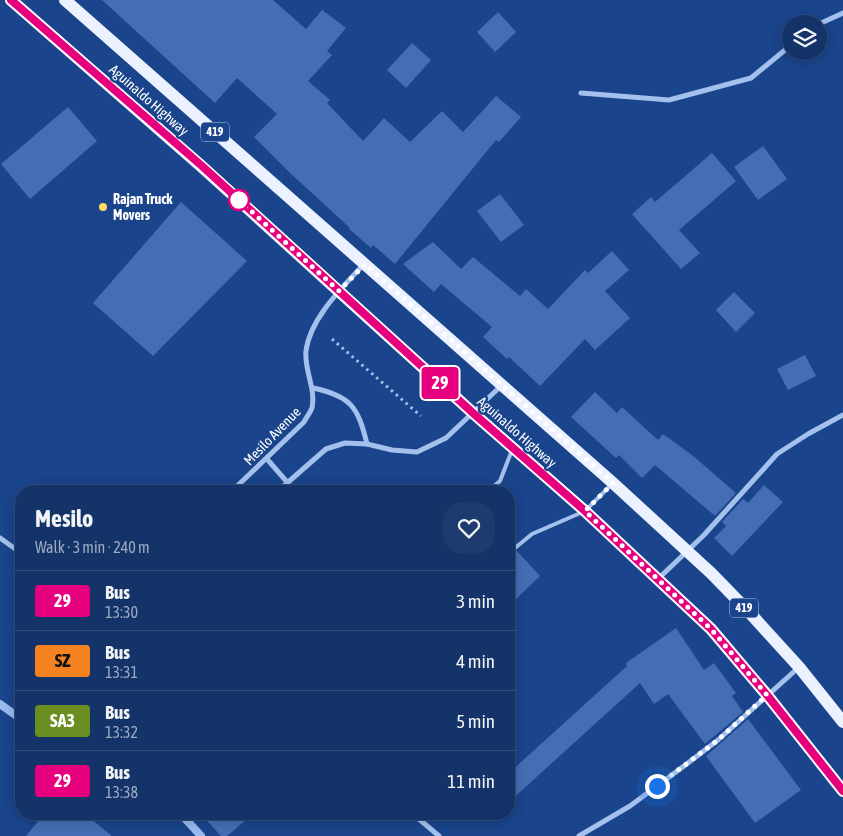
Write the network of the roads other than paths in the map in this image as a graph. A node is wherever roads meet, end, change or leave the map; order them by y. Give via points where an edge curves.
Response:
1 (11, 0) edge
2 (65, 0) edge
3 (843, 13) edge
4 (827, 20) edge
5 (782, 52) edge
6 (581, 93) dead end
7 (365, 264) junction
8 (339, 291) junction
9 (502, 385) junction
10 (313, 388) junction
11 (473, 413) junction
12 (843, 415) edge
13 (367, 444) junction
14 (512, 448) junction
15 (267, 459) junction
16 (287, 482) junction
17 (613, 483) junction
18 (239, 485) edge
19 (284, 485) edge
20 (495, 485) edge
21 (585, 511) junction
22 (0, 538) edge
23 (15, 549) edge
24 (515, 549) edge
25 (687, 551) junction
26 (658, 580) junction
27 (799, 667) junction
28 (767, 695) junction
29 (843, 722) edge
30 (843, 792) edge
31 (420, 820) edge
32 (439, 836) edge
33 (578, 836) edge

1 - 8 main road, Aguinaldo Highway / 419 via 163,131
2 - 7 main road, Aguinaldo Highway / 419
3 - 4 street
5 - 6 street via 751,78 669,100
7 - 8 street, Mesilo Avenue
7 - 9 main road, Aguinaldo Highway / 419
8 - 10 street, Mesilo Avenue via 315,324 306,350
8 - 11 main road, Aguinaldo Highway / 419
9 - 11 street
9 - 17 main road, Aguinaldo Highway / 419
10 - 13 street via 332,392 349,401 362,422
10 - 15 street, Mesilo Avenue via 312,410
11 - 13 street via 446,438 417,452
11 - 14 main road, Aguinaldo Highway / 419
12 - 25 street via 777,454
13 - 16 street via 346,443 326,449
14 - 20 lane via 500,481
14 - 21 main road, Aguinaldo Highway / 419
15 - 16 street
15 - 18 street, Mesilo Avenue
16 - 19 street
17 - 21 lane
17 - 25 main road, Aguinaldo Highway / 419
21 - 24 lane via 532,534
21 - 26 main road, Aguinaldo Highway / 419
22 - 23 street
25 - 26 street
25 - 27 main road, Aguinaldo Highway / 419
26 - 28 main road, Aguinaldo Highway / 419 via 711,629
27 - 28 street
27 - 29 main road, Aguinaldo Highway / 419
28 - 30 main road, Aguinaldo Highway / 419
28 - 33 street via 684,766 630,806
31 - 32 street

